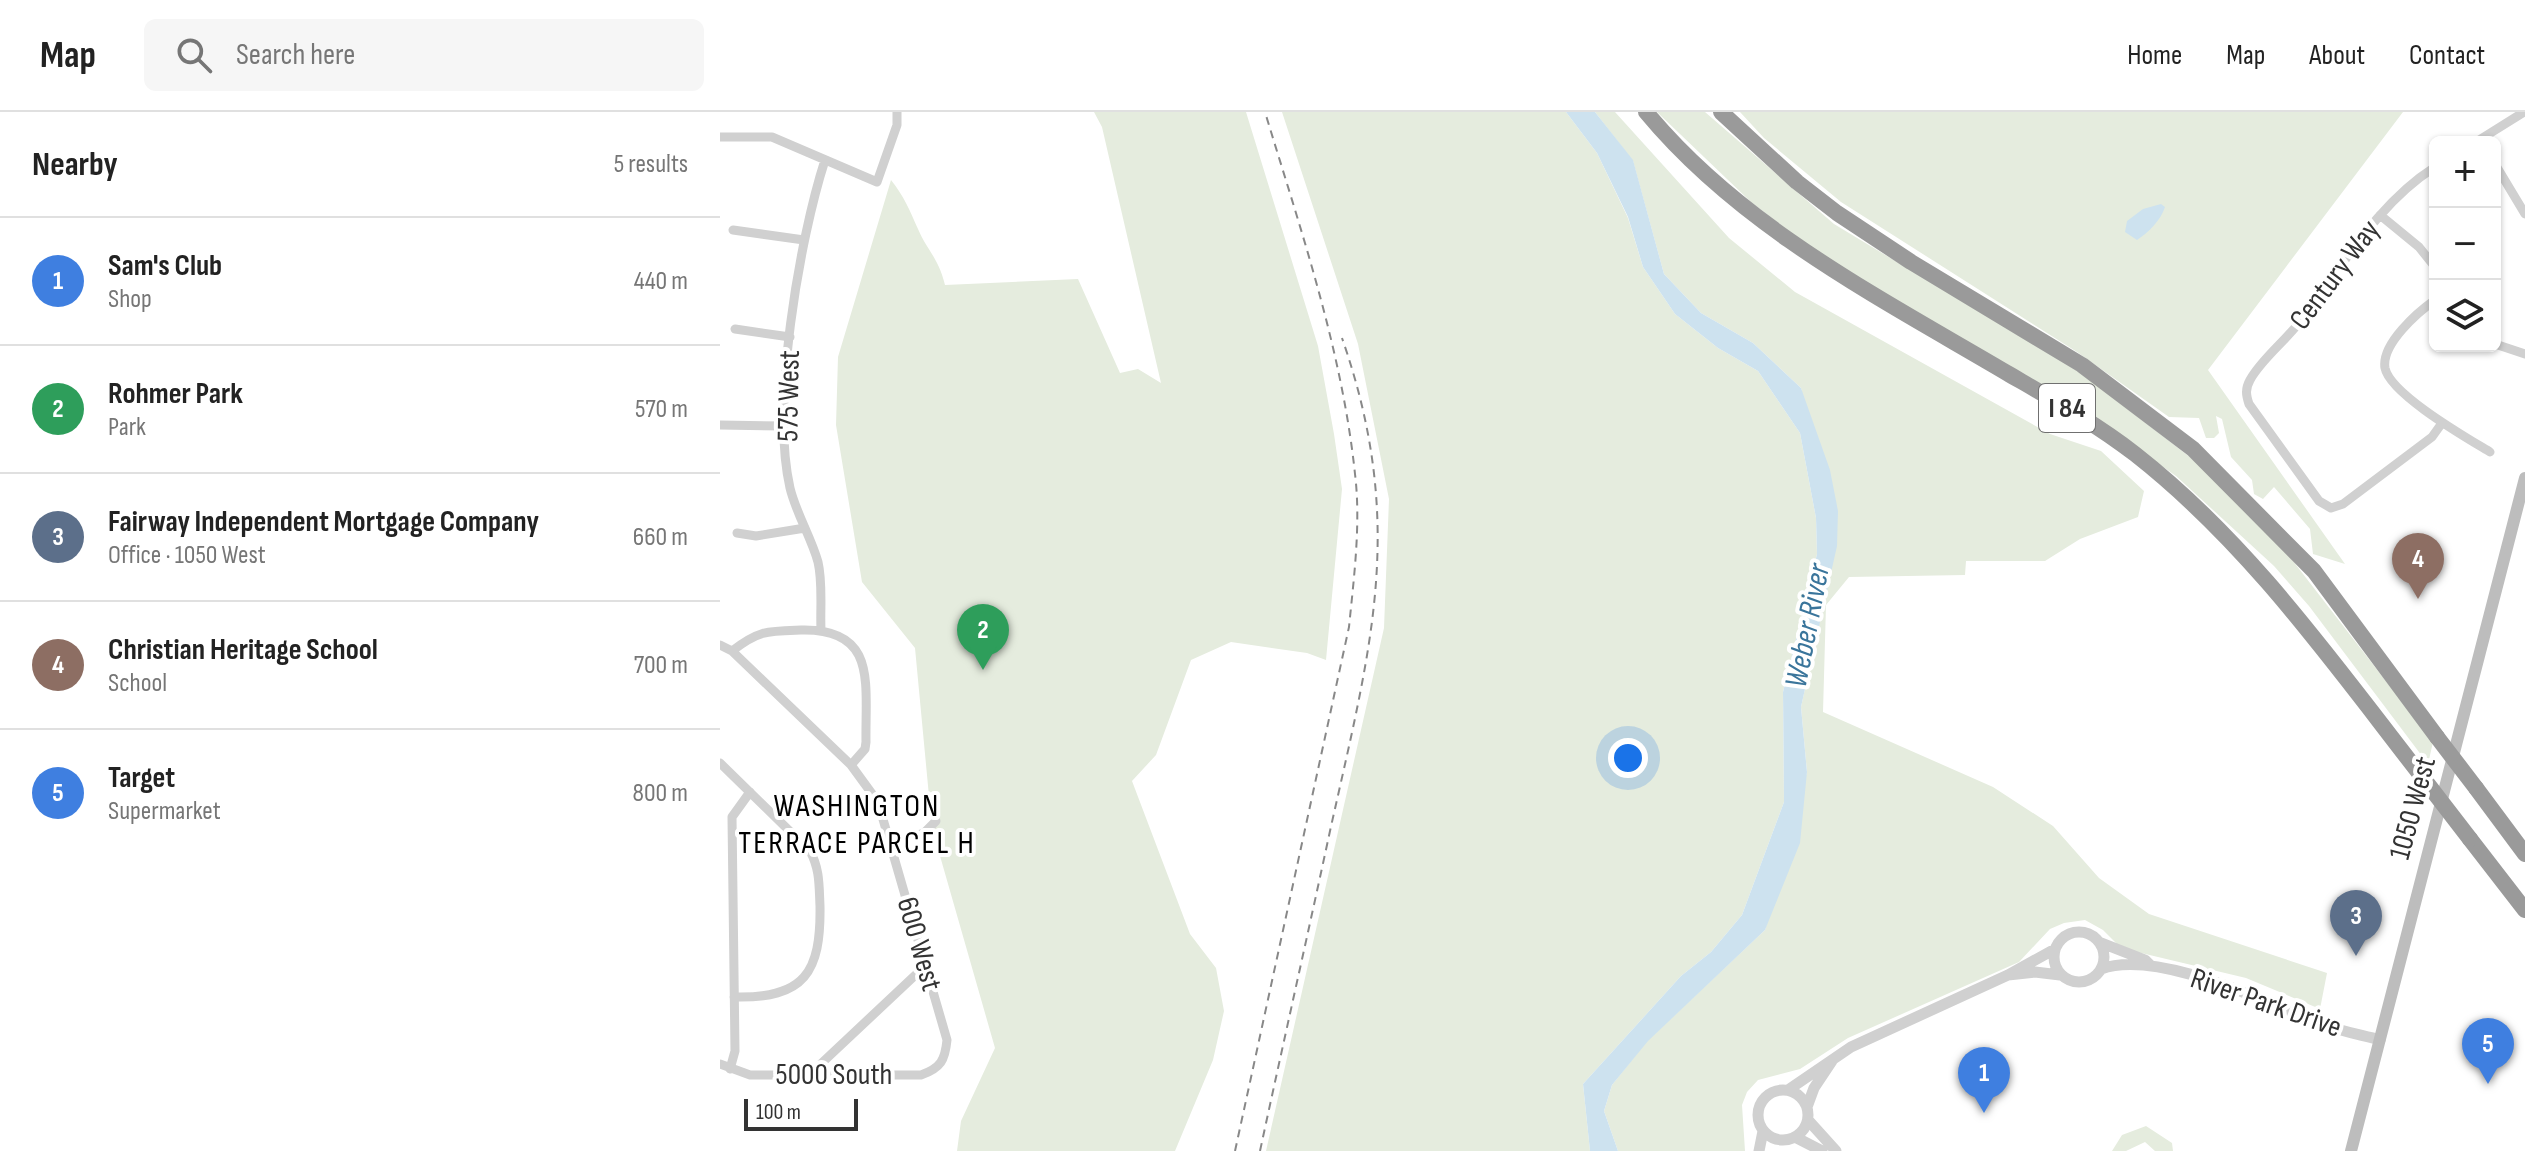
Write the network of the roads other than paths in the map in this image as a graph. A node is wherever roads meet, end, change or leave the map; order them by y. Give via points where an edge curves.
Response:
1 (897, 112) edge
2 (1646, 112) edge
3 (1721, 112) edge
4 (2524, 112) edge
5 (2487, 136) edge
6 (720, 137) edge
7 (825, 160) junction
8 (2429, 171) edge
9 (2501, 174) edge
10 (2525, 214) edge
11 (2380, 215) junction
12 (733, 230) dead end
13 (804, 240) junction
14 (2429, 260) edge
15 (2429, 306) edge
16 (735, 329) dead end
17 (790, 337) junction
18 (2501, 346) edge
19 (2525, 354) edge
20 (2442, 423) junction
21 (720, 425) edge
22 (785, 426) junction
23 (2490, 452) dead end
24 (2525, 478) edge
25 (2520, 521) edge
26 (805, 528) junction
27 (737, 533) dead end
28 (821, 630) junction
29 (720, 645) edge
30 (732, 651) junction
31 (720, 763) edge
32 (851, 765) junction
33 (2476, 788) junction
34 (750, 792) junction
35 (936, 821) dead end
36 (2525, 842) edge
37 (890, 843) junction
38 (2525, 854) edge
39 (2525, 910) edge
40 (2099, 942) junction
41 (2055, 949) junction
42 (925, 966) junction
43 (2151, 966) junction
44 (2101, 969) junction
45 (2008, 975) junction
46 (2060, 975) junction
47 (734, 997) junction
48 (2380, 1040) junction
49 (945, 1059) joint
50 (1832, 1061) junction
51 (720, 1064) edge
52 (730, 1069) junction
53 (809, 1075) junction
54 (1788, 1090) junction
55 (1807, 1107) junction
56 (1808, 1120) junction
57 (1763, 1131) junction
58 (1795, 1137) junction
59 (1782, 1140) junction
60 (1759, 1151) edge
61 (1773, 1151) edge
62 (1822, 1151) edge
63 (1836, 1151) edge
64 (2351, 1151) edge

1 - 7 street via 877,182
2 - 39 highway, I 84, bridge via 1748,208 1831,269 2075,412 2134,453 2266,576
3 - 33 highway, I 84, bridge via 1837,213 2082,365 2193,449 2314,571
4 - 5 street
6 - 7 street via 772,137
7 - 13 street, 575 West
8 - 11 street, Century Way via 2404,188
9 - 10 street
11 - 14 street
11 - 20 street, Century Way via 2245,392 2319,501 2331,508 2432,437
12 - 13 street
13 - 17 street, 575 West
15 - 20 street via 2402,332 2385,367 2391,380
16 - 17 street
17 - 22 street, 575 West
18 - 19 street
20 - 23 street
21 - 22 street
22 - 26 street, 575 West via 790,487
24 - 25 main road, 1050 West
25 - 48 main road, 1050 West
26 - 27 street via 756,536
26 - 28 street, 575 West via 818,564
28 - 30 street via 758,632
28 - 32 street via 842,636 862,658 866,742
29 - 30 street, 600 West
30 - 32 street, 600 West
31 - 34 street
32 - 37 street, 600 West via 873,790
33 - 36 highway
33 - 38 highway, I 84
34 - 47 street via 732,817
34 - 47 street via 817,864 820,942 814,962 796,984 779,994
35 - 37 street via 924,833
37 - 42 street, 600 West
40 - 41 street via 2086,933 2071,933
40 - 43 street, River Park Drive
40 - 44 street via 2104,955
41 - 45 street
41 - 46 street
42 - 49 street, 600 West via 947,1040
42 - 53 street
43 - 44 street, River Park Drive via 2114,964
43 - 48 street, River Park Drive via 2252,992 2327,1026
44 - 46 street via 2080,983
45 - 46 street
45 - 50 street via 1851,1047
47 - 52 street
48 - 64 main road, 1050 West
49 - 53 street, 5000 South via 921,1075
50 - 54 street
50 - 55 street
51 - 52 street, 5000 South
52 - 53 street, 5000 South via 750,1075
54 - 55 street
54 - 57 street via 1763,1099 1758,1118
55 - 56 street
56 - 58 street
56 - 63 street
57 - 59 street
57 - 60 street
58 - 59 street
58 - 62 street
59 - 61 street

